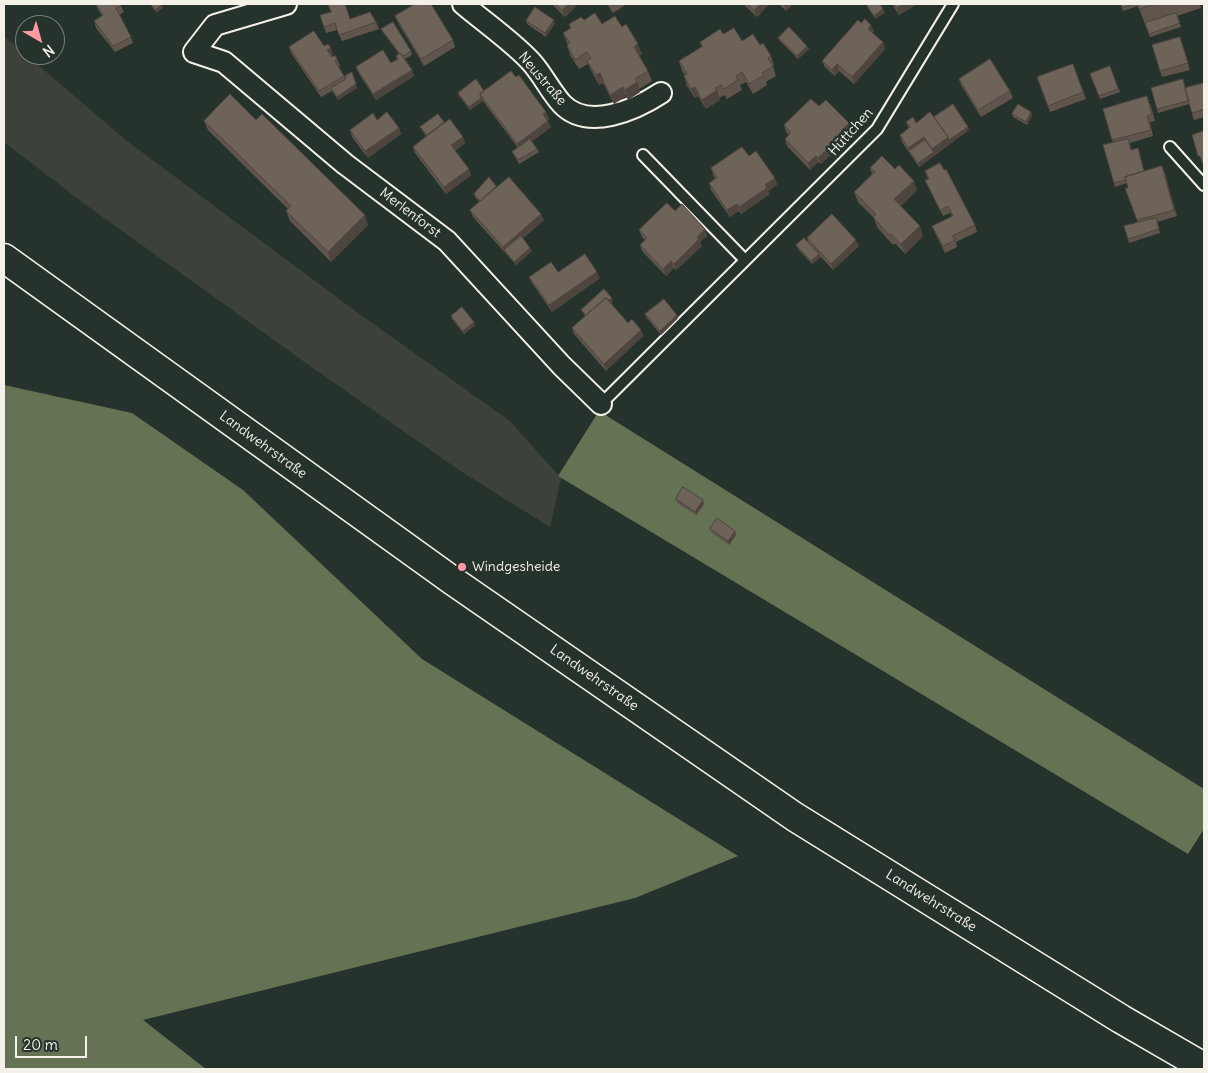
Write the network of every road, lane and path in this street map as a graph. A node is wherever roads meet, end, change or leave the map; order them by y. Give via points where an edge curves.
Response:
1 (286, 4) edge
2 (463, 4) edge
3 (952, 4) edge
4 (661, 93) dead end
5 (1170, 147) dead end
6 (643, 154) dead end
7 (1204, 185) edge
8 (4, 258) edge
9 (745, 260) junction
10 (601, 404) joint
11 (1204, 1067) edge

1 - 10 street, Merlenforst via 215,25 194,52 224,62 345,164 447,241
2 - 4 street, Neustraße via 532,63 563,105 580,116 604,116 642,106
3 - 9 lane, Hüttchen via 877,128
5 - 7 lane
6 - 9 lane
8 - 11 main road, Landwehrstraße via 453,582 796,817
9 - 10 lane, Hüttchen

